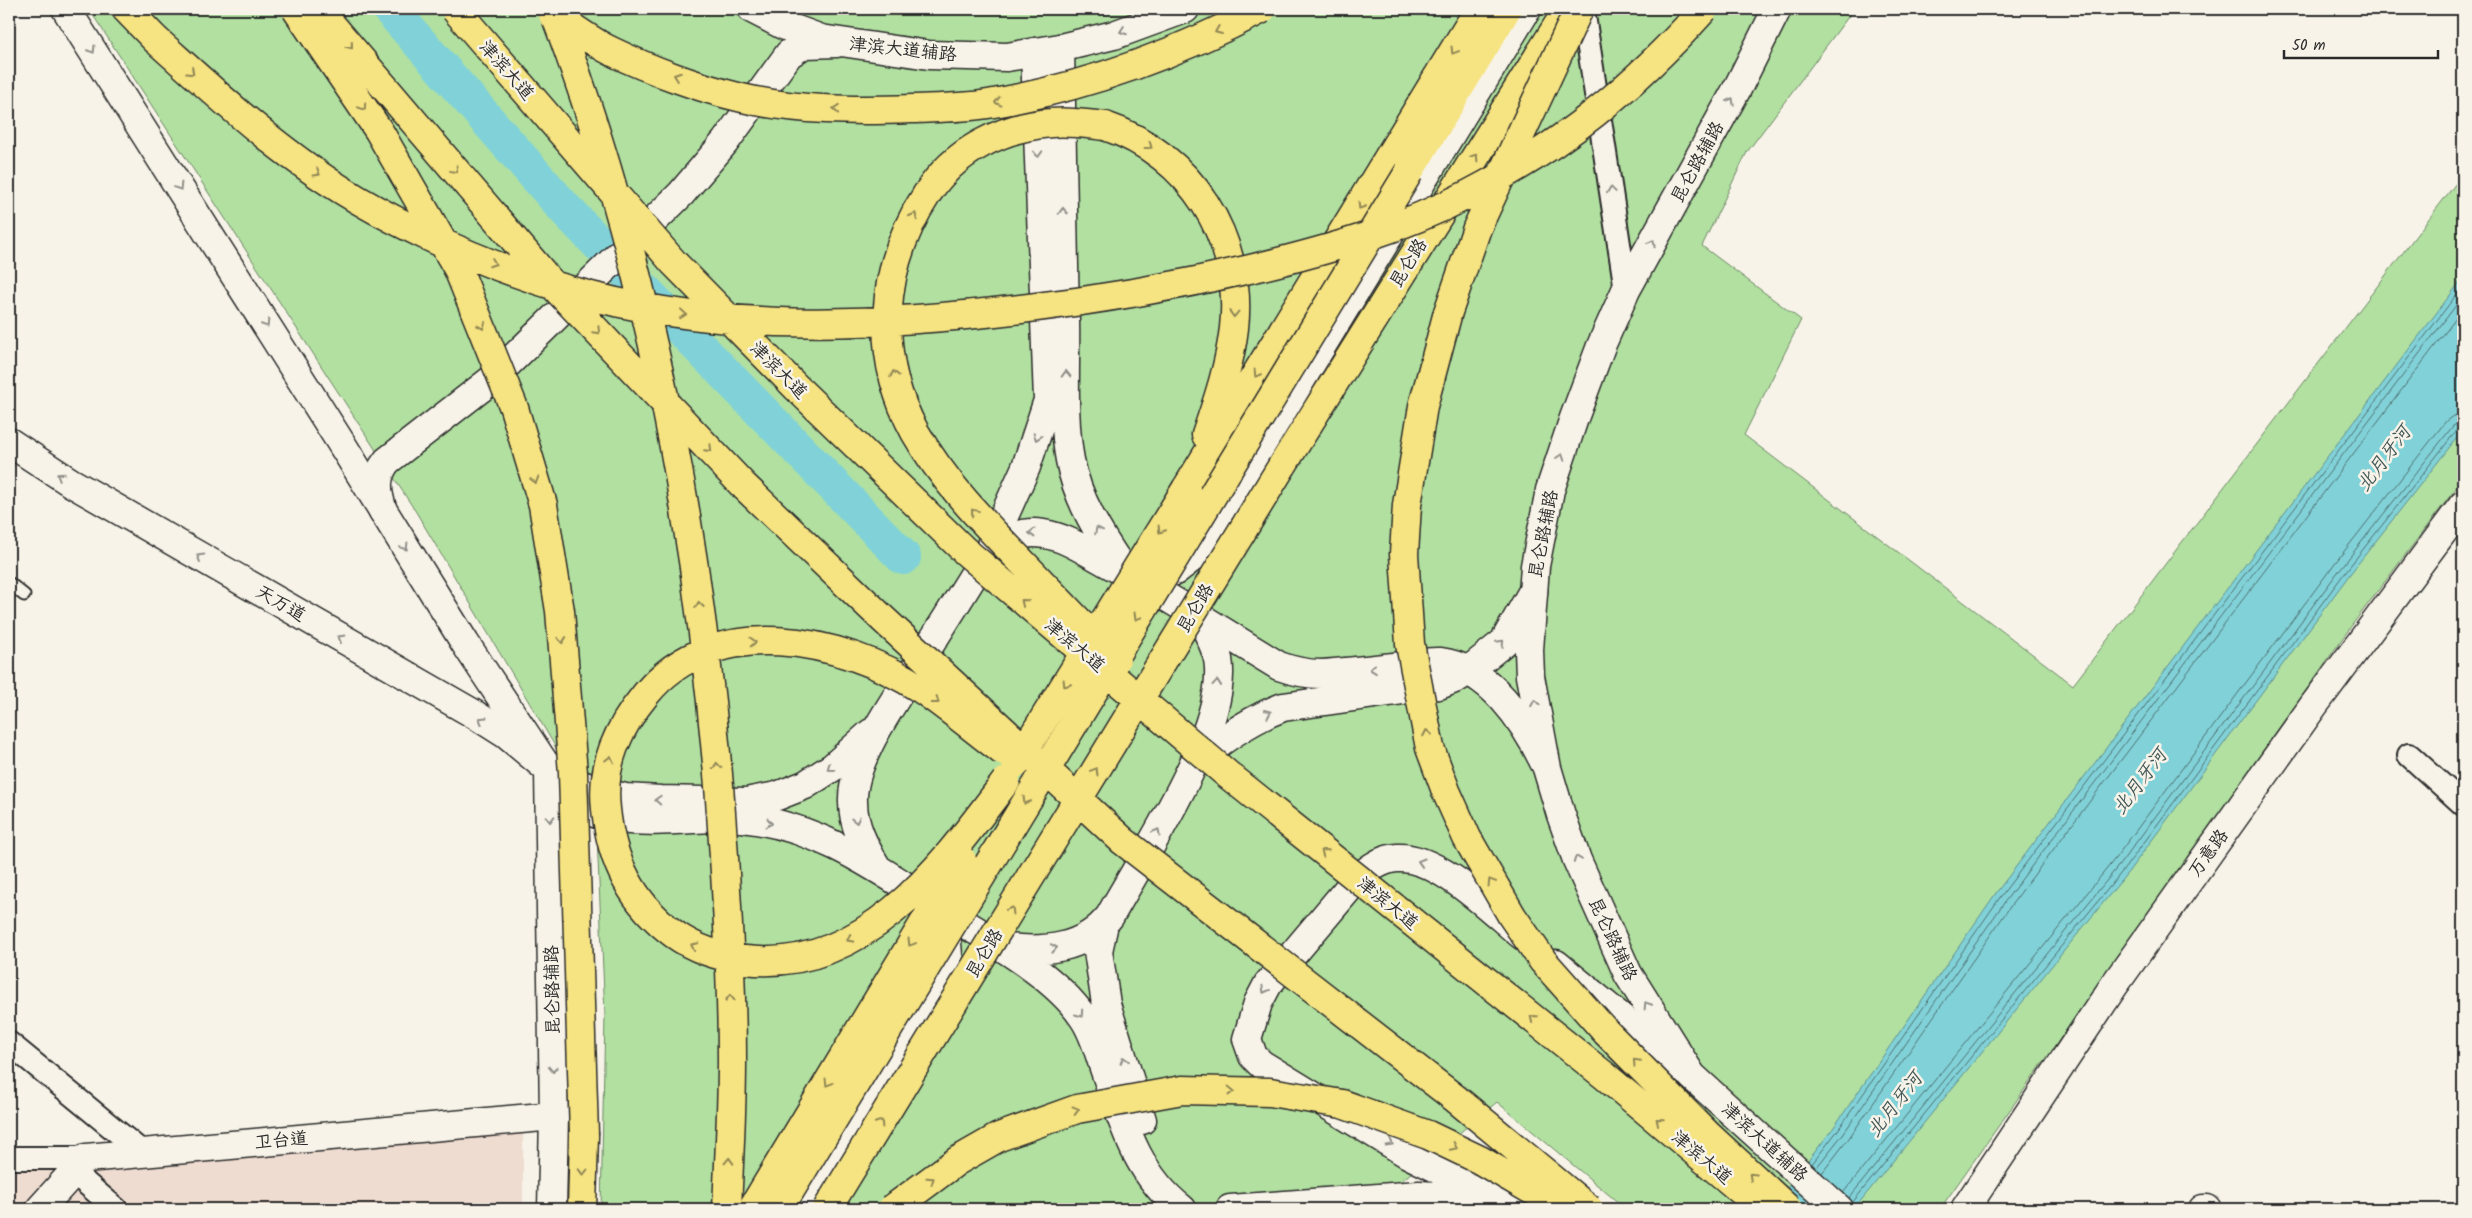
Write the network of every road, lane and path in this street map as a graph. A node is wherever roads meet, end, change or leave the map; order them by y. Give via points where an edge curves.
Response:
1 (66, 9) edge
2 (126, 9) edge
3 (296, 9) edge
4 (318, 9) edge
5 (455, 9) edge
6 (544, 9) edge
7 (553, 9) edge
8 (1186, 9) edge
9 (1262, 9) edge
10 (1479, 9) edge
11 (1507, 9) edge
12 (1527, 9) edge
13 (1544, 9) edge
14 (1568, 9) edge
15 (1578, 9) edge
16 (1583, 9) edge
17 (1704, 9) edge
18 (1777, 9) edge
19 (759, 12) edge
20 (839, 43) junction
21 (1048, 50) junction
22 (789, 54) junction
23 (1626, 290) junction
24 (9, 442) edge
25 (343, 446) junction
26 (380, 470) junction
27 (1186, 489) junction
28 (2463, 505) edge
29 (383, 512) junction
30 (2463, 525) edge
31 (986, 555) junction
32 (1124, 572) junction
33 (9, 583) edge
34 (1533, 590) junction
35 (24, 595) dead end
36 (1202, 620) junction
37 (1468, 671) junction
38 (880, 725) junction
39 (2410, 755) dead end
40 (1198, 759) junction
41 (1547, 768) junction
42 (549, 770) junction
43 (1226, 774) junction
44 (1006, 781) junction
45 (2463, 804) edge
46 (1123, 841) junction
47 (876, 866) junction
48 (930, 902) junction
49 (1104, 924) junction
50 (1006, 948) junction
51 (9, 1043) edge
52 (1692, 1076) junction
53 (554, 1116) junction
54 (143, 1153) junction
55 (9, 1158) edge
56 (80, 1165) junction
57 (1155, 1198) edge
58 (1514, 1207) edge
59 (40, 1209) edge
60 (116, 1209) edge
61 (552, 1209) edge
62 (582, 1209) edge
63 (727, 1209) edge
64 (752, 1209) edge
65 (779, 1209) edge
66 (796, 1209) edge
67 (808, 1209) edge
68 (827, 1209) edge
69 (892, 1209) edge
70 (1182, 1209) edge
71 (1230, 1209) edge
72 (1564, 1209) edge
73 (1589, 1209) edge
74 (1763, 1209) edge
75 (1788, 1209) edge
76 (1839, 1209) edge
77 (1965, 1209) edge
78 (1982, 1209) edge

1 -> 25 street
2 -> 17 highway, bridge via 219,98 302,164 386,215 430,237 570,290 666,312 824,324 955,317 1155,290 1307,255 1382,232 1465,196 1553,146 1622,90
3 -> 62 highway, bridge via 379,131 458,269 514,408 543,505 560,611 573,773 584,1135
4 -> 46 highway, bridge via 552,284 742,484
43 -> 5 highway, 津滨大道, bridge via 965,552 804,395 674,263
9 -> 6 highway, bridge via 1162,55 1090,80 987,104 895,110 808,107 743,98 610,50
63 -> 7 highway, bridge via 732,1062 726,879 712,709 695,570 673,443 640,288 607,163
8 -> 21 street via 1114,35
10 -> 27 highway, bridge
11 -> 65 highway, bridge
12 - 32 street via 1193,557 1167,575 1144,576
13 - 36 street via 1204,563 1197,587
68 -> 14 highway, 昆仑路, bridge via 1271,483
75 -> 15 highway, bridge via 1709,1136 1606,1032 1544,962 1512,916 1471,845 1446,791 1430,748 1410,644 1404,554 1407,505 1424,406 1448,312 1477,228
23 -> 16 street
23 -> 18 street, 昆仑路辅路 via 1738,87
19 - 20 street, 津滨大道辅路 via 805,34
19 - 22 street via 786,38
20 - 21 street, 津滨大道辅路 via 929,55 1007,57
20 - 22 street via 804,44
21 -> 31 street via 1048,400 1026,467
32 -> 21 street via 1102,540 1079,490 1070,460
22 - 26 street, bridge via 702,171 523,362 480,400 398,462
34 -> 23 street, 昆仑路辅路 via 1550,490 1601,346
42 -> 24 street, 天万道 via 507,735 474,714 70,482
25 - 26 street via 369,468
25 - 29 street
26 - 29 street via 378,489
43 -> 27 highway, bridge via 981,520 946,479 903,407 894,380 888,344 890,278 916,211 932,185 986,140 1012,130 1051,123 1105,126 1123,132 1142,141 1169,161 1195,187 1216,222 1228,254 1234,291 1234,328 1220,395
27 -> 44 highway, bridge
28 - 77 street, 万意路 via 2314,705 2115,984
29 -> 42 street
30 - 78 street, 万意路 via 2098,1027
32 -> 31 street via 1065,540 1044,534 1011,536
31 - 38 street
32 - 36 street
33 - 35 lane
37 -> 34 street via 1504,642
41 -> 34 street, 昆仑路辅路 via 1530,676
37 -> 36 street via 1437,662 1305,674 1279,666
40 -> 36 street via 1218,683 1218,660
40 -> 37 street via 1243,726 1282,707 1438,685
37 - 41 street via 1503,700 1534,740
38 -> 42 street via 833,766 805,785 776,796 746,802 625,798 589,788
38 -> 47 street via 856,780 852,801 864,845
39 - 45 street
49 -> 40 street
52 -> 41 street, 昆仑路辅路 via 1628,974 1577,860
42 -> 47 street via 568,799 589,812 626,819 742,818 777,824 833,844
42 -> 53 street, 昆仑路辅路
74 -> 43 highway, 津滨大道, bridge via 1605,1076
44 -> 46 highway, bridge via 947,858 922,885 878,922 830,949 789,960 763,962 697,948 643,906 630,890 618,865 606,807 608,768 614,744 627,717 650,689 668,674 692,657 725,646 748,641 808,643 878,667 920,689
44 -> 64 highway, bridge via 960,864
46 - 73 highway, bridge via 1456,1099
47 - 48 street
48 - 50 street
48 - 66 street via 945,926 948,956
50 -> 49 street via 1037,951 1059,948
57 -> 49 street via 1155,1162 1106,1004 1098,952
50 -> 57 street via 1058,990 1083,1017 1094,1038 1128,1138
50 - 67 street via 974,951 955,963
51 - 54 street
52 -> 58 street via 1472,894 1432,865 1410,858 1397,858 1369,869 1341,896 1268,984 1250,1026 1248,1039 1253,1056 1274,1074 1408,1154
52 - 76 street, 津滨大道辅路
53 - 54 street, 卫台道
53 - 61 street, 昆仑路辅路
54 - 56 street, 卫台道
55 - 56 street, 卫台道
56 - 59 street
56 - 60 street
57 - 70 street
58 - 71 street via 1452,1196 1419,1195
69 -> 72 highway, bridge via 957,1161 999,1137 1077,1109 1182,1090 1270,1092 1342,1104 1428,1135 1480,1160

